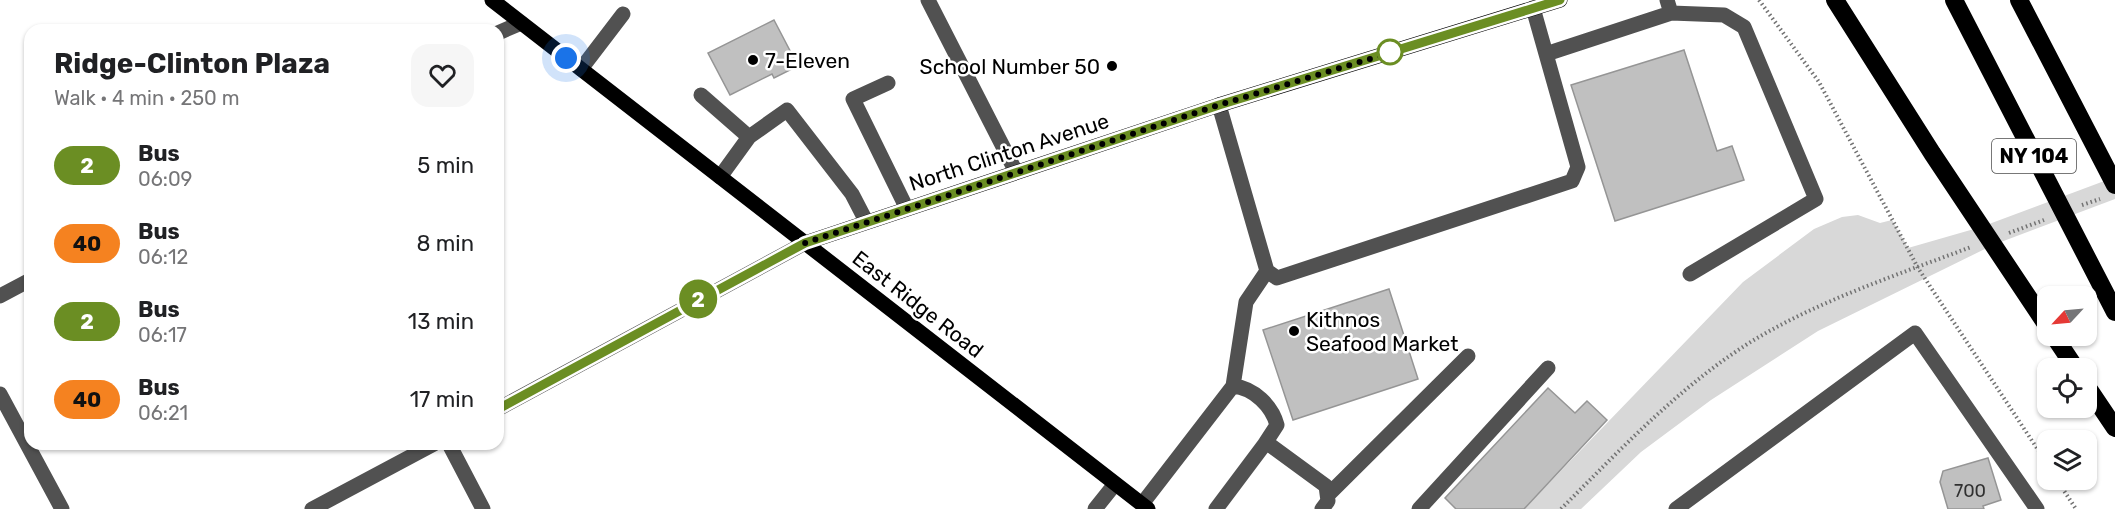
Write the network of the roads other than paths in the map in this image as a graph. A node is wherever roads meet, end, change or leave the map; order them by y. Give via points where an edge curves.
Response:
1 (492, 0) edge
2 (928, 0) edge
3 (1560, 0) edge
4 (1835, 0) edge
5 (1954, 0) edge
6 (2019, 0) edge
7 (1669, 6) edge
8 (1533, 8) junction
9 (623, 14) dead end
10 (521, 23) junction
11 (504, 30) edge
12 (1546, 54) junction
13 (581, 69) junction
14 (888, 83) dead end
15 (701, 95) dead end
16 (1219, 105) junction
17 (749, 137) junction
18 (1016, 172) junction
19 (720, 177) junction
20 (2110, 191) edge
21 (906, 207) junction
22 (866, 221) junction
23 (805, 243) junction
24 (1267, 271) junction
25 (1690, 274) dead end
26 (24, 283) edge
27 (0, 296) edge
28 (2037, 310) edge
29 (2115, 312) edge
30 (1468, 356) dead end
31 (1548, 369) dead end
32 (1233, 386) junction
33 (0, 394) edge
34 (2097, 401) edge
35 (504, 406) edge
36 (2115, 428) edge
37 (24, 439) edge
38 (1264, 444) junction
39 (30, 450) edge
40 (423, 450) edge
41 (451, 450) edge
42 (1115, 483) junction
43 (1329, 494) junction
44 (1145, 507) edge
45 (62, 509) edge
46 (312, 509) edge
47 (483, 509) edge
48 (1095, 509) edge
49 (1216, 509) edge
50 (1322, 509) edge
51 (1419, 509) edge
52 (1676, 509) edge
53 (2037, 509) edge

1 - 10 main road, East Ridge Road
2 - 18 street
3 - 8 main road, North Clinton Avenue
4 - 28 highway
5 - 29 highway, NY 104
6 - 20 highway, NY 104
7 - 12 street
7 - 25 street via 1724,15 1744,27 1816,199
8 - 12 street
8 - 16 main road, North Clinton Avenue
9 - 13 street
10 - 11 street
10 - 13 main road, East Ridge Road
12 - 24 street via 1578,167 1572,182 1277,278
13 - 19 main road, East Ridge Road
14 - 21 street via 853,99
15 - 17 street
16 - 18 main road, North Clinton Avenue
16 - 24 street
17 - 19 street
17 - 22 street via 787,110 852,194
18 - 21 main road, North Clinton Avenue
19 - 23 main road, East Ridge Road
21 - 22 main road, North Clinton Avenue
22 - 23 main road, North Clinton Avenue
23 - 35 street, North Clinton Avenue
23 - 42 main road, East Ridge Road
24 - 32 street via 1246,302
26 - 27 street
30 - 43 street
31 - 51 street
32 - 38 street via 1245,387 1273,410 1277,425
32 - 44 street
33 - 37 street
34 - 36 highway
38 - 43 street via 1326,486
38 - 49 street
39 - 45 street
40 - 46 street
41 - 47 street
42 - 44 main road, East Ridge Road
42 - 48 street
43 - 50 street
52 - 53 street via 1915,333

